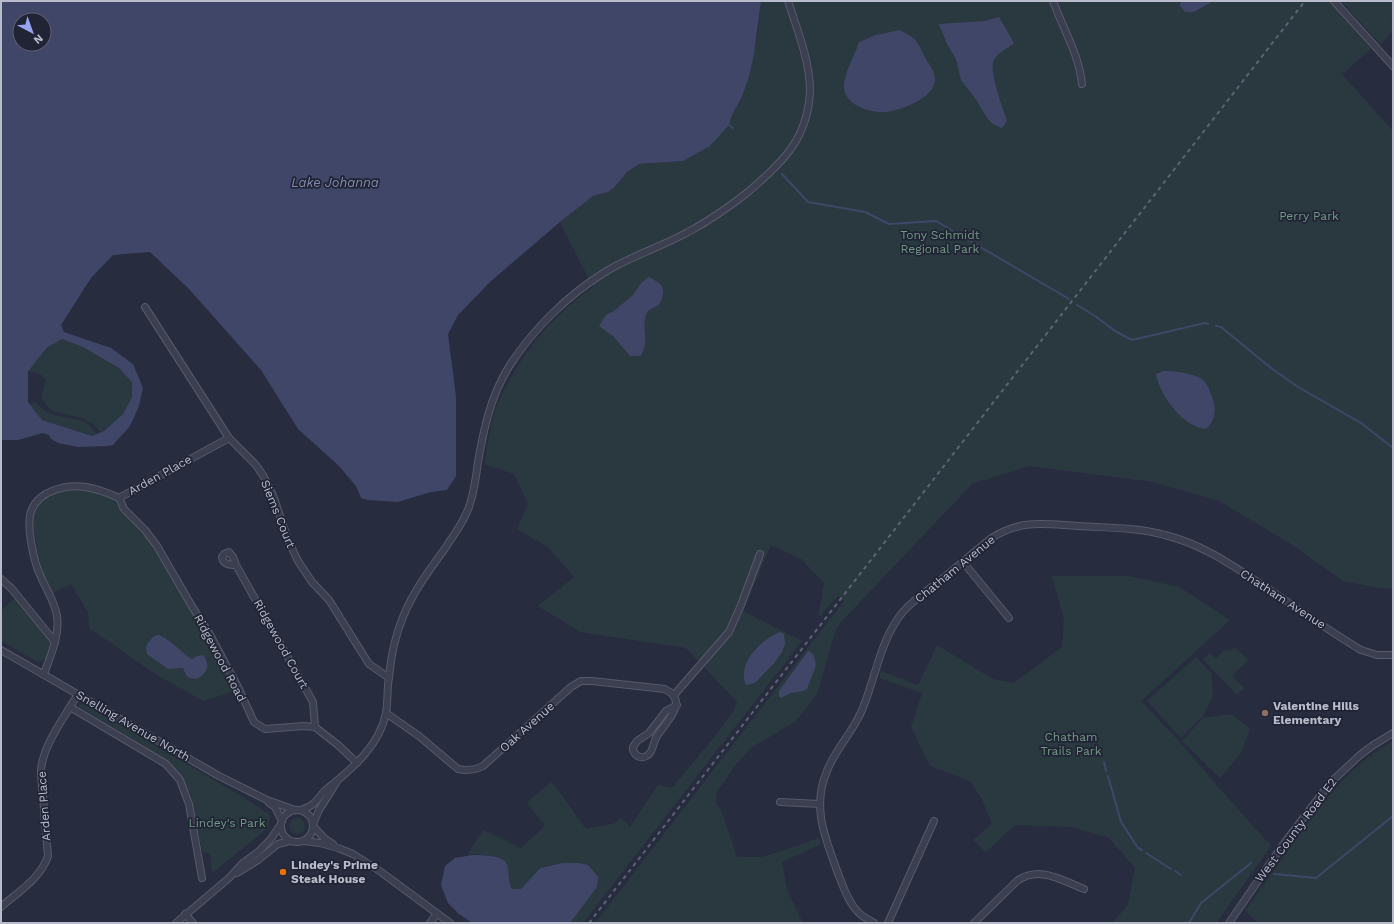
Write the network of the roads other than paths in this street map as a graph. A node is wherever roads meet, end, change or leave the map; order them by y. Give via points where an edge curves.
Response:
1 (788, 1) edge
2 (1053, 1) edge
3 (1334, 1) edge
4 (1393, 66) edge
5 (1082, 84) dead end
6 (145, 307) dead end
7 (229, 438) junction
8 (119, 498) junction
9 (760, 554) dead end
10 (963, 562) junction
11 (236, 565) dead end
12 (1, 579) edge
13 (1009, 618) dead end
14 (55, 642) junction
15 (1, 650) edge
16 (1393, 655) edge
17 (44, 674) junction
18 (388, 678) junction
19 (78, 694) junction
20 (674, 695) junction
21 (677, 704) junction
22 (70, 707) junction
23 (386, 713) junction
24 (315, 727) junction
25 (1393, 733) edge
26 (357, 763) junction
27 (338, 780) junction
28 (267, 800) junction
29 (780, 802) dead end
30 (820, 804) junction
31 (298, 810) junction
32 (934, 821) dead end
33 (281, 822) junction
34 (313, 825) junction
35 (290, 841) junction
36 (304, 841) junction
37 (338, 848) junction
38 (202, 878) dead end
39 (229, 878) junction
40 (1084, 889) dead end
41 (1, 907) edge
42 (437, 913) junction
43 (186, 914) junction
44 (176, 923) edge
45 (193, 923) edge
46 (430, 923) edge
47 (450, 923) edge
48 (874, 923) edge
49 (888, 923) edge
50 (974, 923) edge
51 (1228, 923) edge

1 - 18 street via 809,82 806,117 795,143 773,171 729,206 688,233 620,264 590,282 558,309 521,350 502,378 490,408 469,507 411,600 397,632
2 - 5 street via 1076,55
3 - 4 street
6 - 7 street, Siems Court
7 - 8 street, Arden Place
7 - 18 street, Siems Court via 256,465 264,477 293,551 312,582 329,600 369,664
8 - 14 street, Arden Place via 100,489 62,487 46,494 32,509 29,519 35,558 57,616
8 - 24 street, Ridgewood Road via 124,509 157,546 209,633 254,722 265,729
9 - 20 street via 729,632
10 - 13 street
10 - 16 street, Chatham Avenue via 994,537 1018,526 1036,524 1130,529 1165,535 1184,540 1216,555 1361,650 1377,656
10 - 30 street, Chatham Avenue via 912,603 896,622 885,642 859,719 826,771
11 - 24 street, Ridgewood Court via 313,702
12 - 14 street
14 - 17 street, Arden Place
15 - 17 street, Snelling Avenue North
17 - 19 street, Snelling Avenue North
18 - 23 street
19 - 22 street, Arden Place
19 - 28 street, Snelling Avenue North via 212,772
20 - 21 street
20 - 23 street, Oak Avenue via 665,689 581,681 571,687 483,766 465,770 458,770 419,736
21 - 21 street via 666,711 649,733 634,744 633,750 637,756 649,754 656,737
22 - 38 street, Snelling Avenue North via 166,764 180,780 189,804
22 - 41 street, Arden Place via 42,762 48,856 46,863 35,877
23 - 26 street via 378,736
24 - 26 street
25 - 51 street, West County Road E2 via 1360,755 1330,783
26 - 27 street
27 - 31 street via 324,790 315,803
27 - 34 street via 319,810
28 - 31 street, Snelling Avenue North
28 - 33 street, Snelling Avenue North via 275,807
29 - 30 street
30 - 48 street, Chatham Avenue via 825,839 849,899 860,914
31 - 33 street via 286,814
31 - 34 street via 310,816
32 - 49 street
33 - 35 street via 282,834
33 - 39 street via 270,840
34 - 36 street via 313,831
34 - 37 street via 324,838
35 - 36 street
35 - 39 street via 278,844
36 - 37 street
37 - 42 street via 353,854 381,872
39 - 43 street
40 - 50 street via 1048,875 1030,874 1018,881
42 - 46 street
42 - 47 street
43 - 44 street
43 - 45 street

